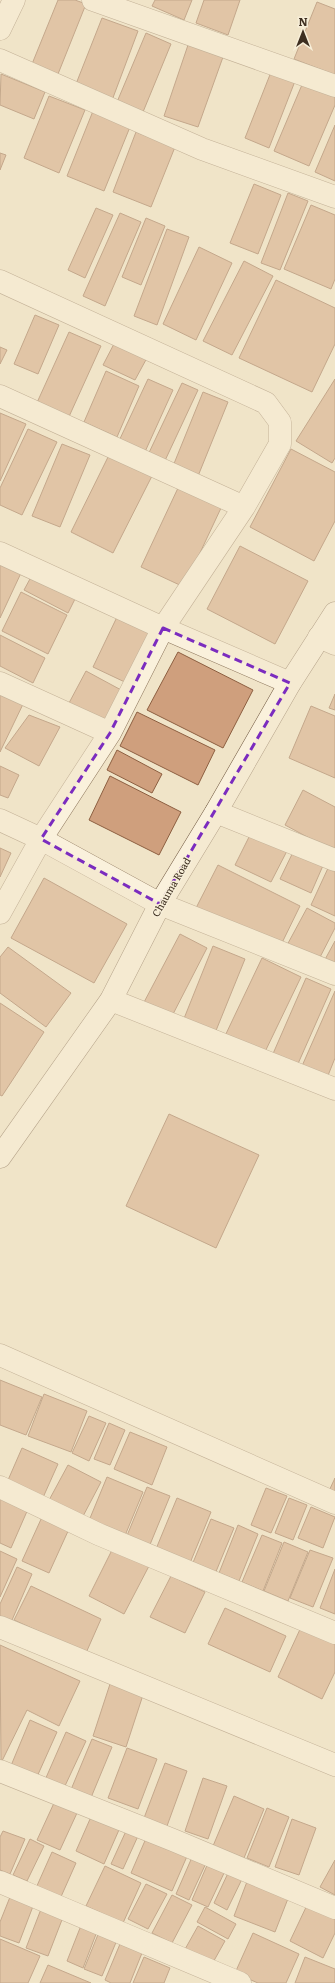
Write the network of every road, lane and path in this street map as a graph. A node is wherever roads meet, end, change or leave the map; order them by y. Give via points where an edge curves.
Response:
1 (14, 0) edge
2 (93, 0) edge
3 (0, 29) edge
4 (0, 60) edge
5 (335, 86) edge
6 (335, 197) edge
7 (0, 280) edge
8 (0, 396) edge
9 (244, 507) junction
10 (0, 553) edge
11 (335, 613) edge
12 (163, 628) junction
13 (327, 641) edge
14 (0, 683) edge
15 (290, 683) junction
16 (110, 733) junction
17 (216, 812) junction
18 (0, 820) edge
19 (41, 839) junction
20 (335, 860) edge
21 (160, 904) junction
22 (0, 913) edge
23 (335, 974) edge
24 (111, 1000) junction
25 (335, 1089) edge
26 (0, 1157) edge
27 (0, 1355) edge
28 (0, 1487) edge
29 (335, 1503) edge
30 (0, 1626) edge
31 (335, 1633) edge
32 (335, 1765) edge
33 (0, 1771) edge
34 (0, 1882) edge
35 (335, 1908) edge
36 (240, 1983) edge

1 - 3 street
2 - 5 street
4 - 6 street via 202,149
7 - 9 street via 266,403 280,422 280,444
8 - 9 street
9 - 12 street
10 - 12 street
11 - 13 street, Chauma Road
12 - 15 street
12 - 16 street
13 - 15 street, Chauma Road
14 - 16 street
15 - 17 street, Chauma Road
16 - 19 street
17 - 20 street
17 - 21 street, Chauma Road
18 - 19 street
19 - 21 street
19 - 22 street
21 - 23 street
21 - 24 street, Chauma Road
24 - 25 street
24 - 26 street, Chauma Road
27 - 29 street
28 - 31 street via 98,1534
30 - 32 street
33 - 35 street
34 - 36 street

